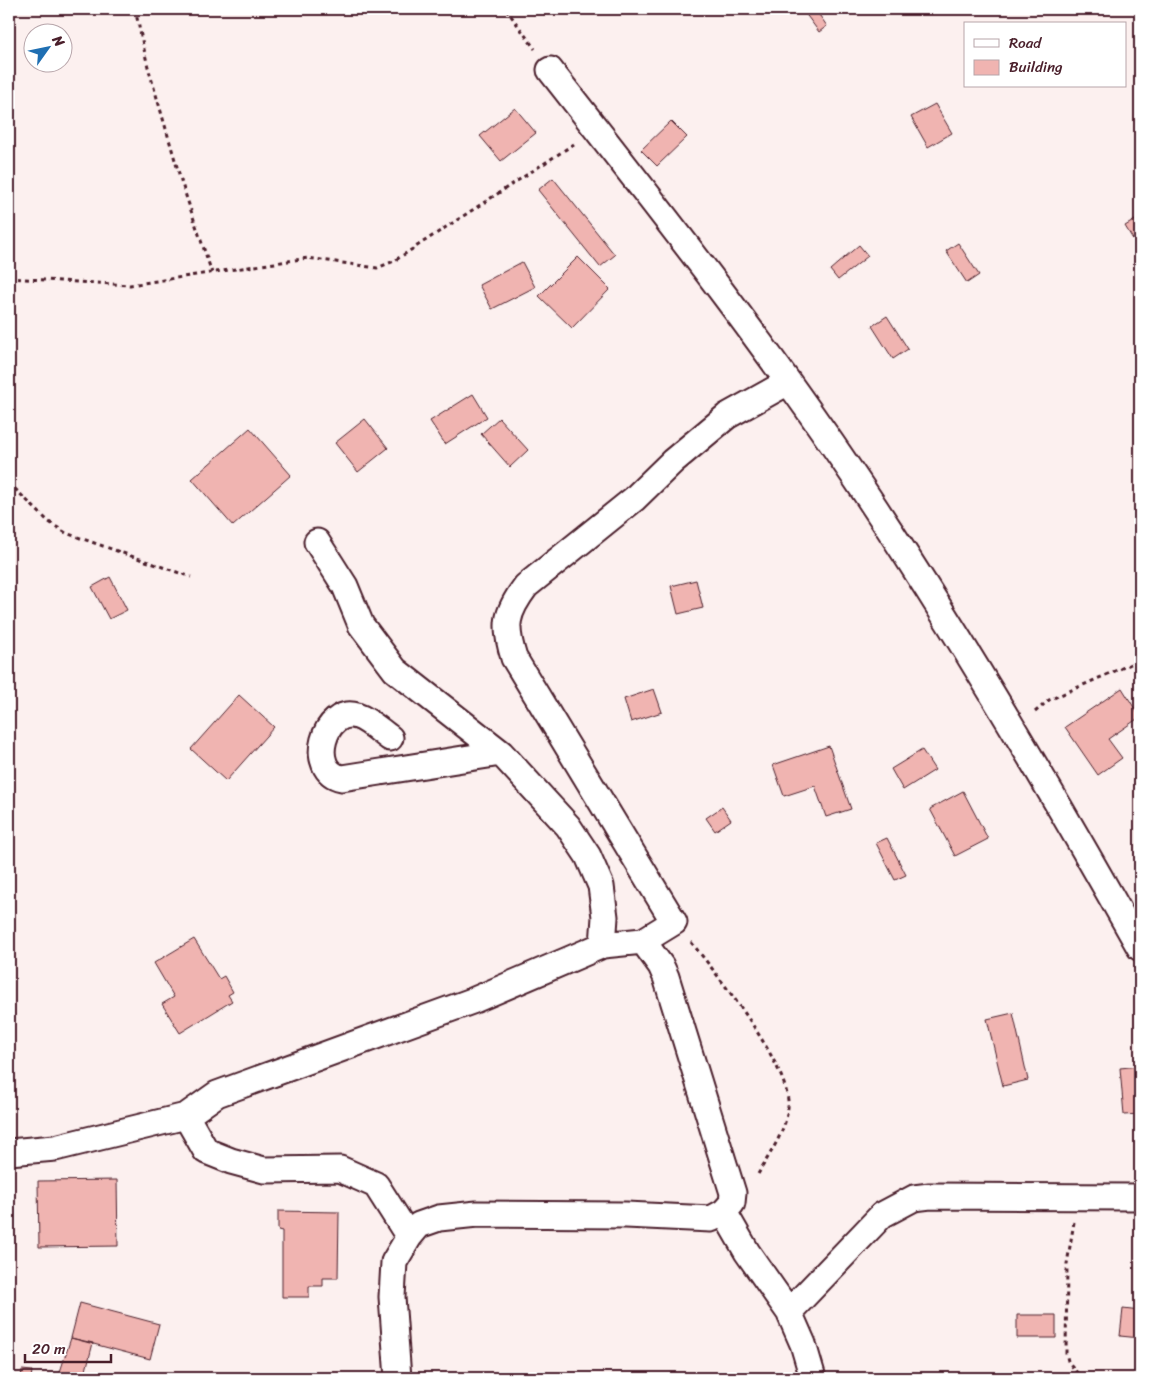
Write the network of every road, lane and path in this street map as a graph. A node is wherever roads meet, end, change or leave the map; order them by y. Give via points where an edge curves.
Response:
1 (135, 9) edge
2 (506, 9) edge
3 (550, 70) joint
4 (597, 130) junction
5 (212, 273) junction
6 (9, 278) edge
7 (788, 382) junction
8 (9, 483) edge
9 (318, 542) dead end
10 (191, 577) dead end
11 (1140, 660) edge
12 (1013, 730) junction
13 (390, 738) dead end
14 (501, 754) junction
15 (674, 922) junction
16 (644, 941) junction
17 (604, 945) junction
18 (1140, 948) edge
19 (186, 1116) junction
20 (9, 1152) edge
21 (756, 1179) dead end
22 (1078, 1197) junction
23 (1140, 1198) edge
24 (724, 1212) junction
25 (408, 1237) junction
26 (789, 1312) junction
27 (398, 1378) edge
28 (813, 1378) edge
29 (1081, 1378) edge

1 - 5 path via 182,184
2 - 3 path
3 - 4 street
4 - 5 path via 394,261 376,268 308,258
4 - 7 street
5 - 6 path via 130,285
7 - 12 street via 917,572
7 - 15 street via 728,416 673,461 634,499 526,586 512,604 507,621 514,658
8 - 10 path via 49,522 66,533
9 - 14 street via 345,586 361,625 395,670
11 - 12 path via 1049,700
12 - 18 street
13 - 14 street via 358,716 336,721 324,735 322,748 326,768 333,776 342,778
14 - 17 street via 568,826 588,856 604,898
15 - 16 street
15 - 21 path via 729,990 778,1067 786,1087 789,1105 785,1126
16 - 17 street
16 - 24 street via 666,977 733,1193 732,1203
17 - 19 street via 472,1001 217,1094
19 - 20 street via 55,1148
19 - 25 street via 206,1151 231,1161 264,1170 340,1169 376,1185
22 - 23 street
22 - 26 street via 914,1198 882,1216
22 - 29 path via 1067,1264 1066,1353
24 - 25 street via 711,1219 699,1220 626,1214 477,1214 439,1218 419,1225
24 - 26 street via 747,1252
25 - 27 street via 394,1262 392,1297
26 - 28 street

